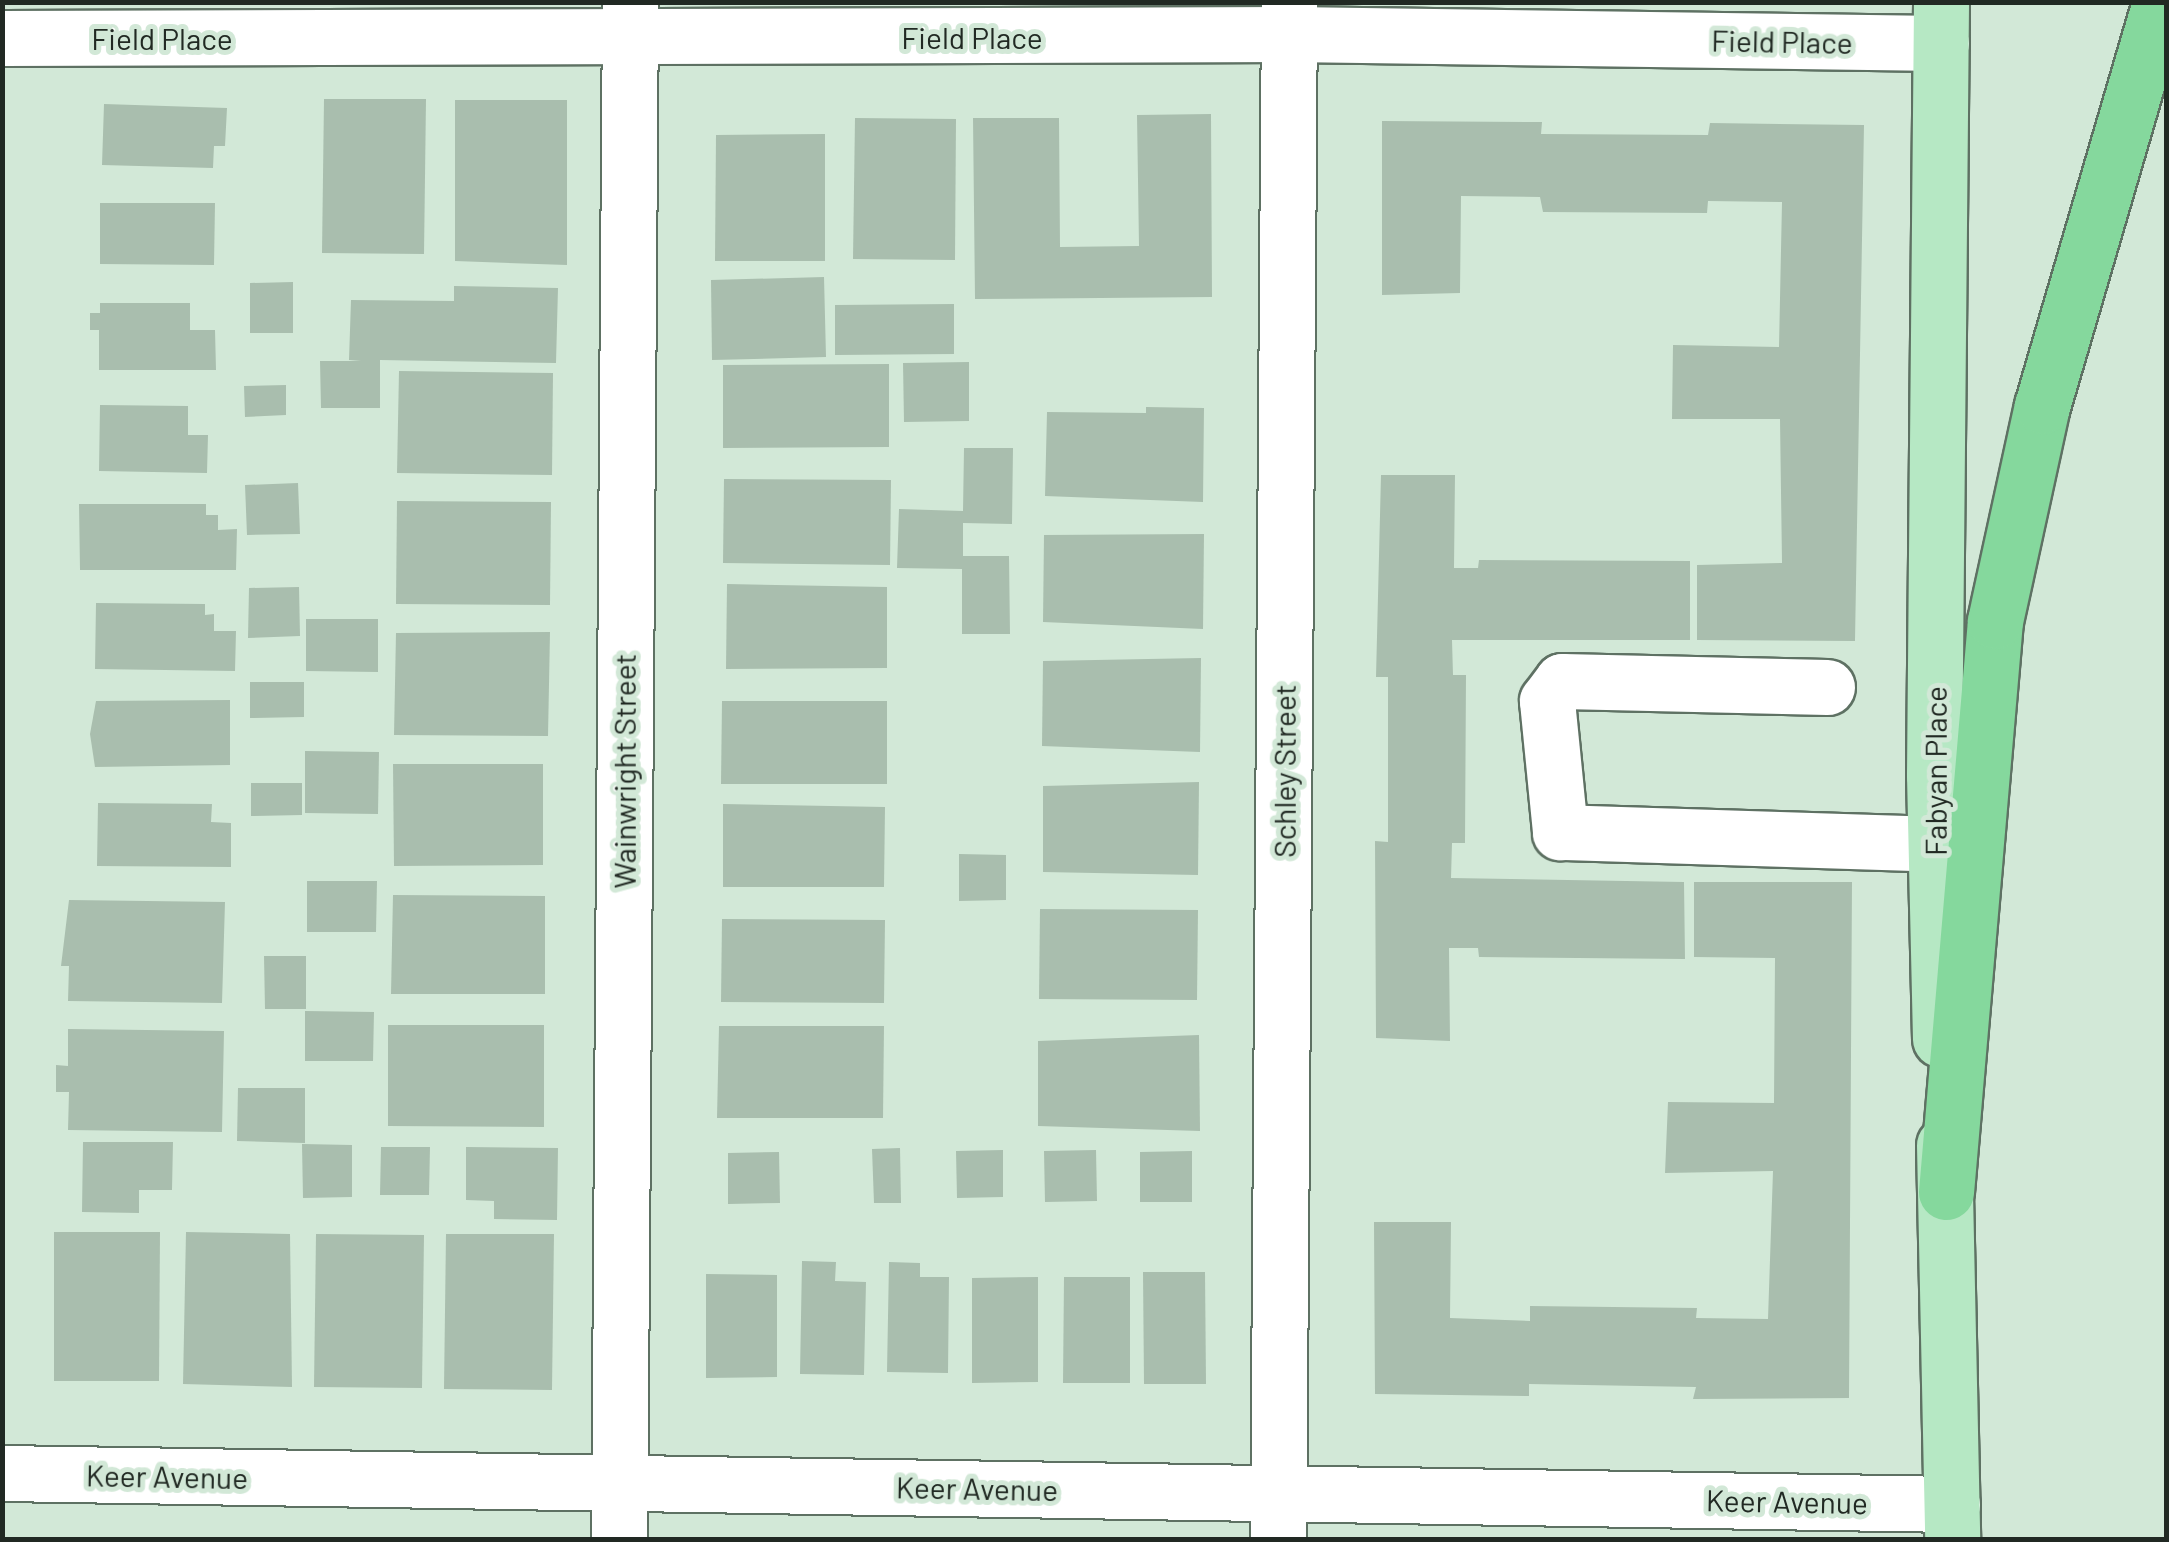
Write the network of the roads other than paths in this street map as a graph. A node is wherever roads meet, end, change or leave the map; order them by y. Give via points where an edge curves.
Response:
1 (2160, 2) edge
2 (1290, 18) edge
3 (629, 21) edge
4 (1941, 23) edge
5 (2, 38) edge
6 (1827, 687) dead end
7 (1934, 844) junction
8 (1946, 1192) junction
9 (2, 1473) edge
10 (620, 1483) junction
11 (1278, 1516) edge
12 (1952, 1521) edge
13 (619, 1540) edge

1 - 8 highway via 2042,406 1999,602 1976,791
2 - 3 street, Field Place
2 - 4 street, Field Place
2 - 11 street, Schley Street
3 - 5 street, Field Place
3 - 10 street, Wainwright Street
4 - 7 main road, Fabyan Place
6 - 7 street via 1562,681 1547,700 1560,832
7 - 8 main road, Fabyan Place
8 - 12 main road, Fabyan Place
9 - 10 street, Keer Avenue
10 - 11 street, Keer Avenue
10 - 13 street, Wainwright Street
11 - 12 street, Keer Avenue

